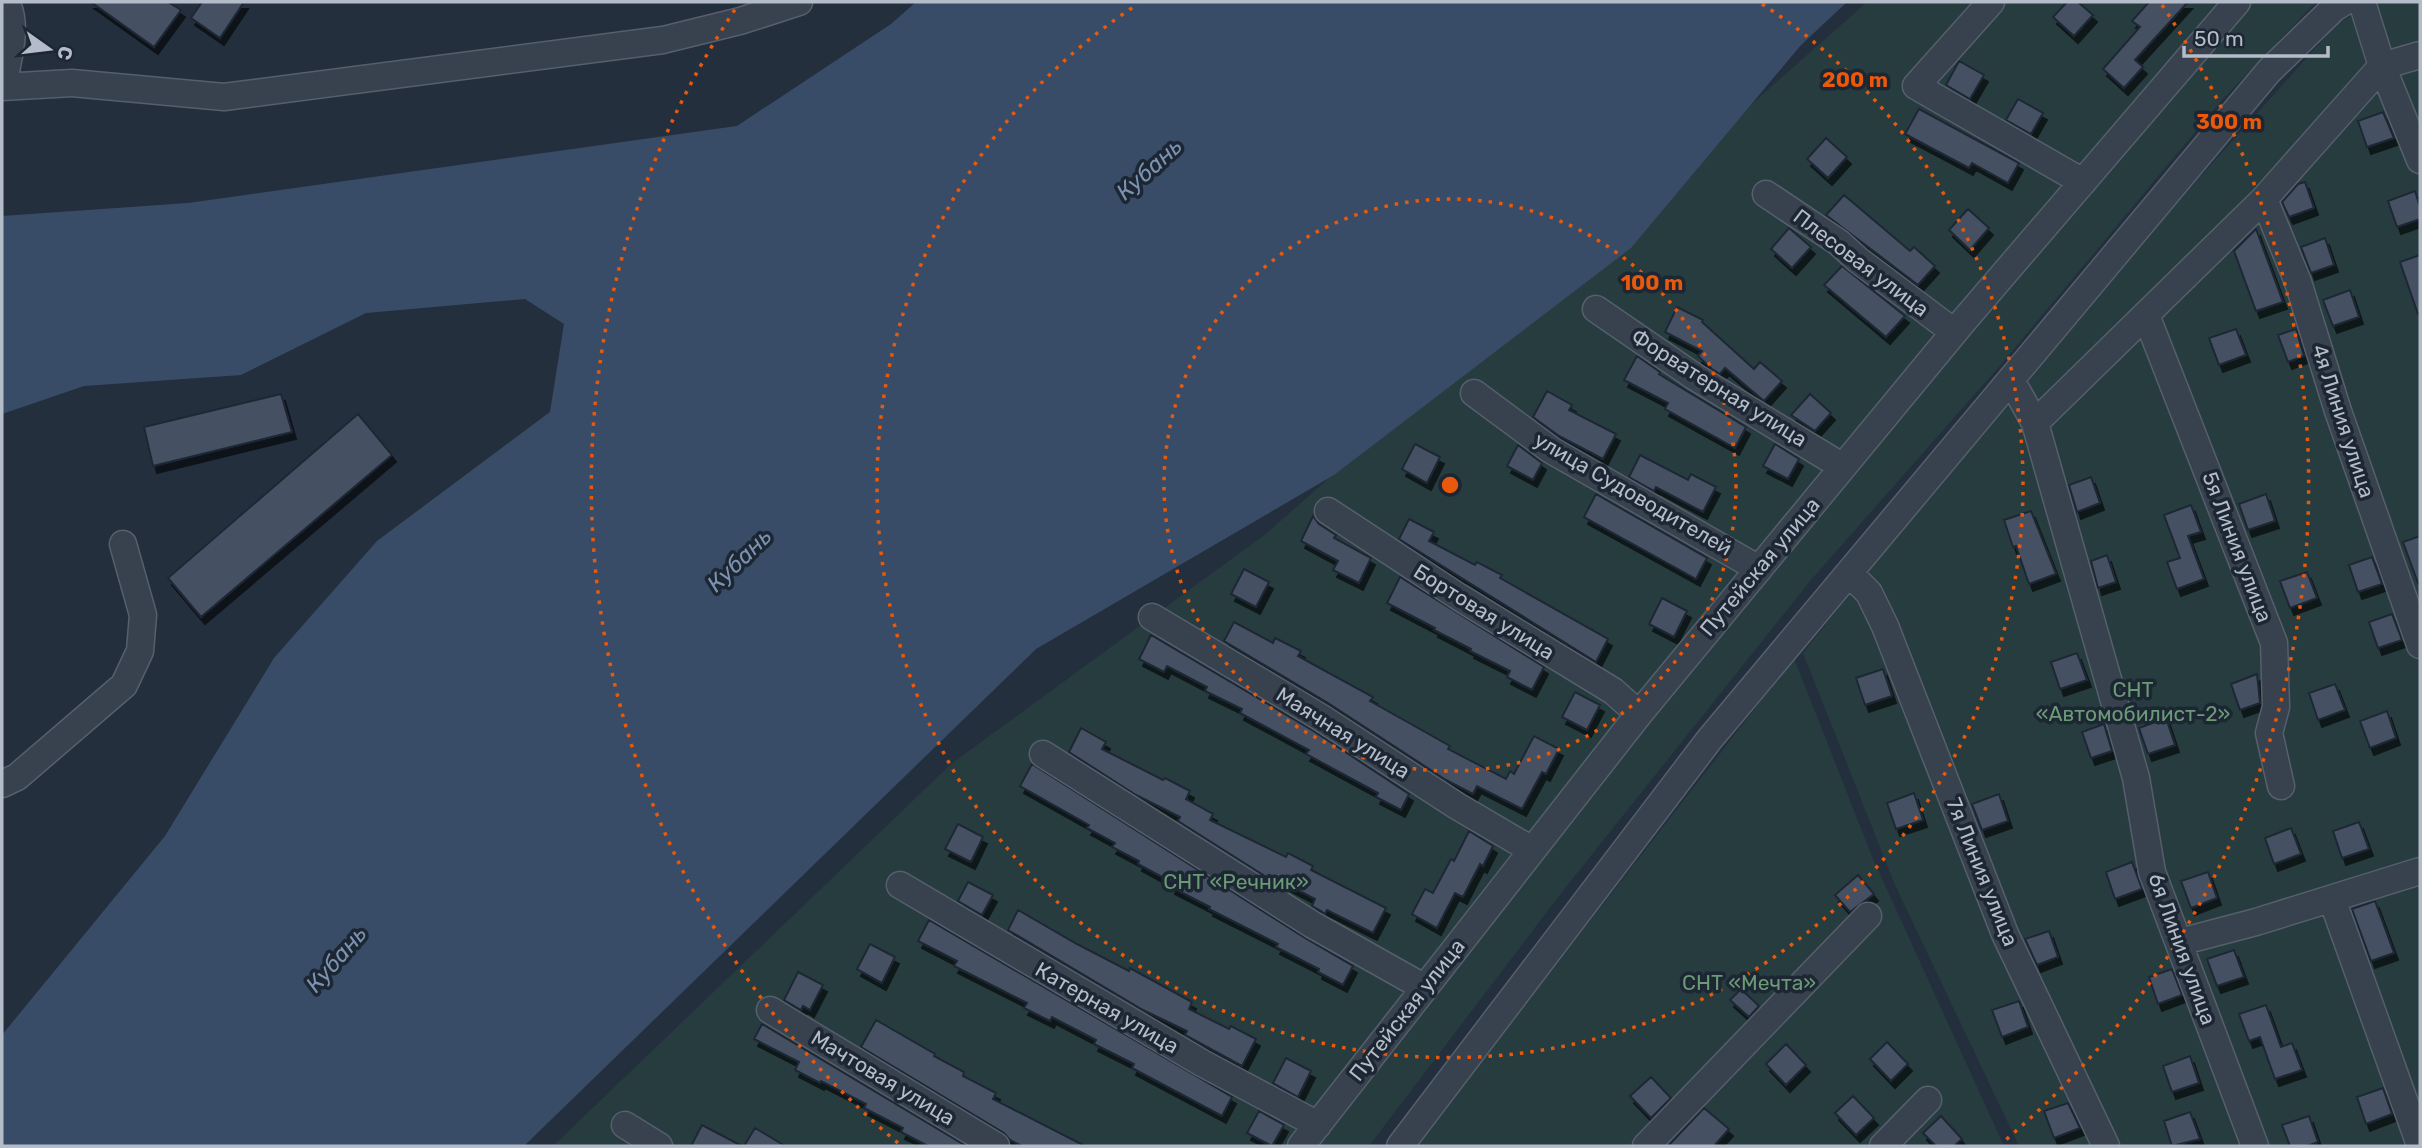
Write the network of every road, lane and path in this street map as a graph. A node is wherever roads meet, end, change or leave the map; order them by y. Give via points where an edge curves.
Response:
1 (6, 2) edge
2 (799, 2) edge
3 (1991, 2) edge
4 (2237, 2) edge
5 (2344, 2) edge
6 (2362, 2) edge
7 (737, 11) edge
8 (2420, 55) edge
9 (2382, 66) junction
10 (3, 87) edge
11 (2420, 160) edge
12 (2083, 182) junction
13 (1766, 194) dead end
14 (2264, 199) junction
15 (1596, 309) dead end
16 (2146, 315) junction
17 (1954, 332) junction
18 (2011, 380) junction
19 (1474, 393) dead end
20 (2035, 423) junction
21 (1843, 467) junction
22 (1328, 511) dead end
23 (123, 544) dead end
24 (1759, 569) junction
25 (1849, 573) junction
26 (1152, 617) dead end
27 (2420, 645) edge
28 (1639, 714) junction
29 (1043, 754) dead end
30 (2, 784) edge
31 (2281, 786) dead end
32 (1532, 850) junction
33 (2420, 871) edge
34 (900, 885) dead end
35 (2332, 899) junction
36 (1868, 916) dead end
37 (2180, 942) junction
38 (1424, 988) junction
39 (770, 1010) dead end
40 (1928, 1100) dead end
41 (625, 1125) dead end
42 (1318, 1125) junction
43 (2420, 1144) edge
44 (659, 1146) edge
45 (996, 1146) edge
46 (1301, 1146) edge
47 (1400, 1146) edge
48 (1646, 1146) edge
49 (1882, 1146) edge
50 (2106, 1146) edge
51 (2255, 1146) edge

1 - 10 street via 12,25
2 - 7 street
3 - 12 street via 1916,86
4 - 12 street, Путейская улица
5 - 18 street via 2269,71
6 - 9 street
7 - 10 street via 663,40 224,97 72,83
8 - 9 street
9 - 11 street
9 - 14 street
12 - 17 street, Путейская улица
13 - 17 street, Плесовая улица via 1838,242
14 - 16 street
14 - 27 street, 4я Линия улица via 2298,282
15 - 21 street, Форватерная улица via 1695,377
16 - 20 street
16 - 31 street, 5я Линия улица via 2274,643 2276,707 2269,733
17 - 21 street, Путейская улица
18 - 20 street, 6я Линия улица
18 - 25 street
19 - 24 street, улица Судоводителей via 1551,450
20 - 37 street, 6я Линия улица via 2136,778 2152,872
21 - 24 street, Путейская улица
22 - 28 street, Бортовая улица via 1613,691
23 - 30 street via 143,615 140,651 124,685 17,777
24 - 28 street, Путейская улица
25 - 47 street via 1709,740
25 - 50 street, 7я Линия улица via 1869,593 1885,626 2005,934
26 - 32 street, Маячная улица
28 - 32 street, Путейская улица
29 - 38 street via 1313,925
32 - 38 street, Путейская улица
33 - 35 street
34 - 42 street, Катерная улица via 1202,1063
35 - 37 street
35 - 43 street
36 - 48 street
37 - 51 street, 6я Линия улица
38 - 42 street, Путейская улица
39 - 45 street, Мачтовая улица
40 - 49 street
41 - 44 street
42 - 46 street, Путейская улица

